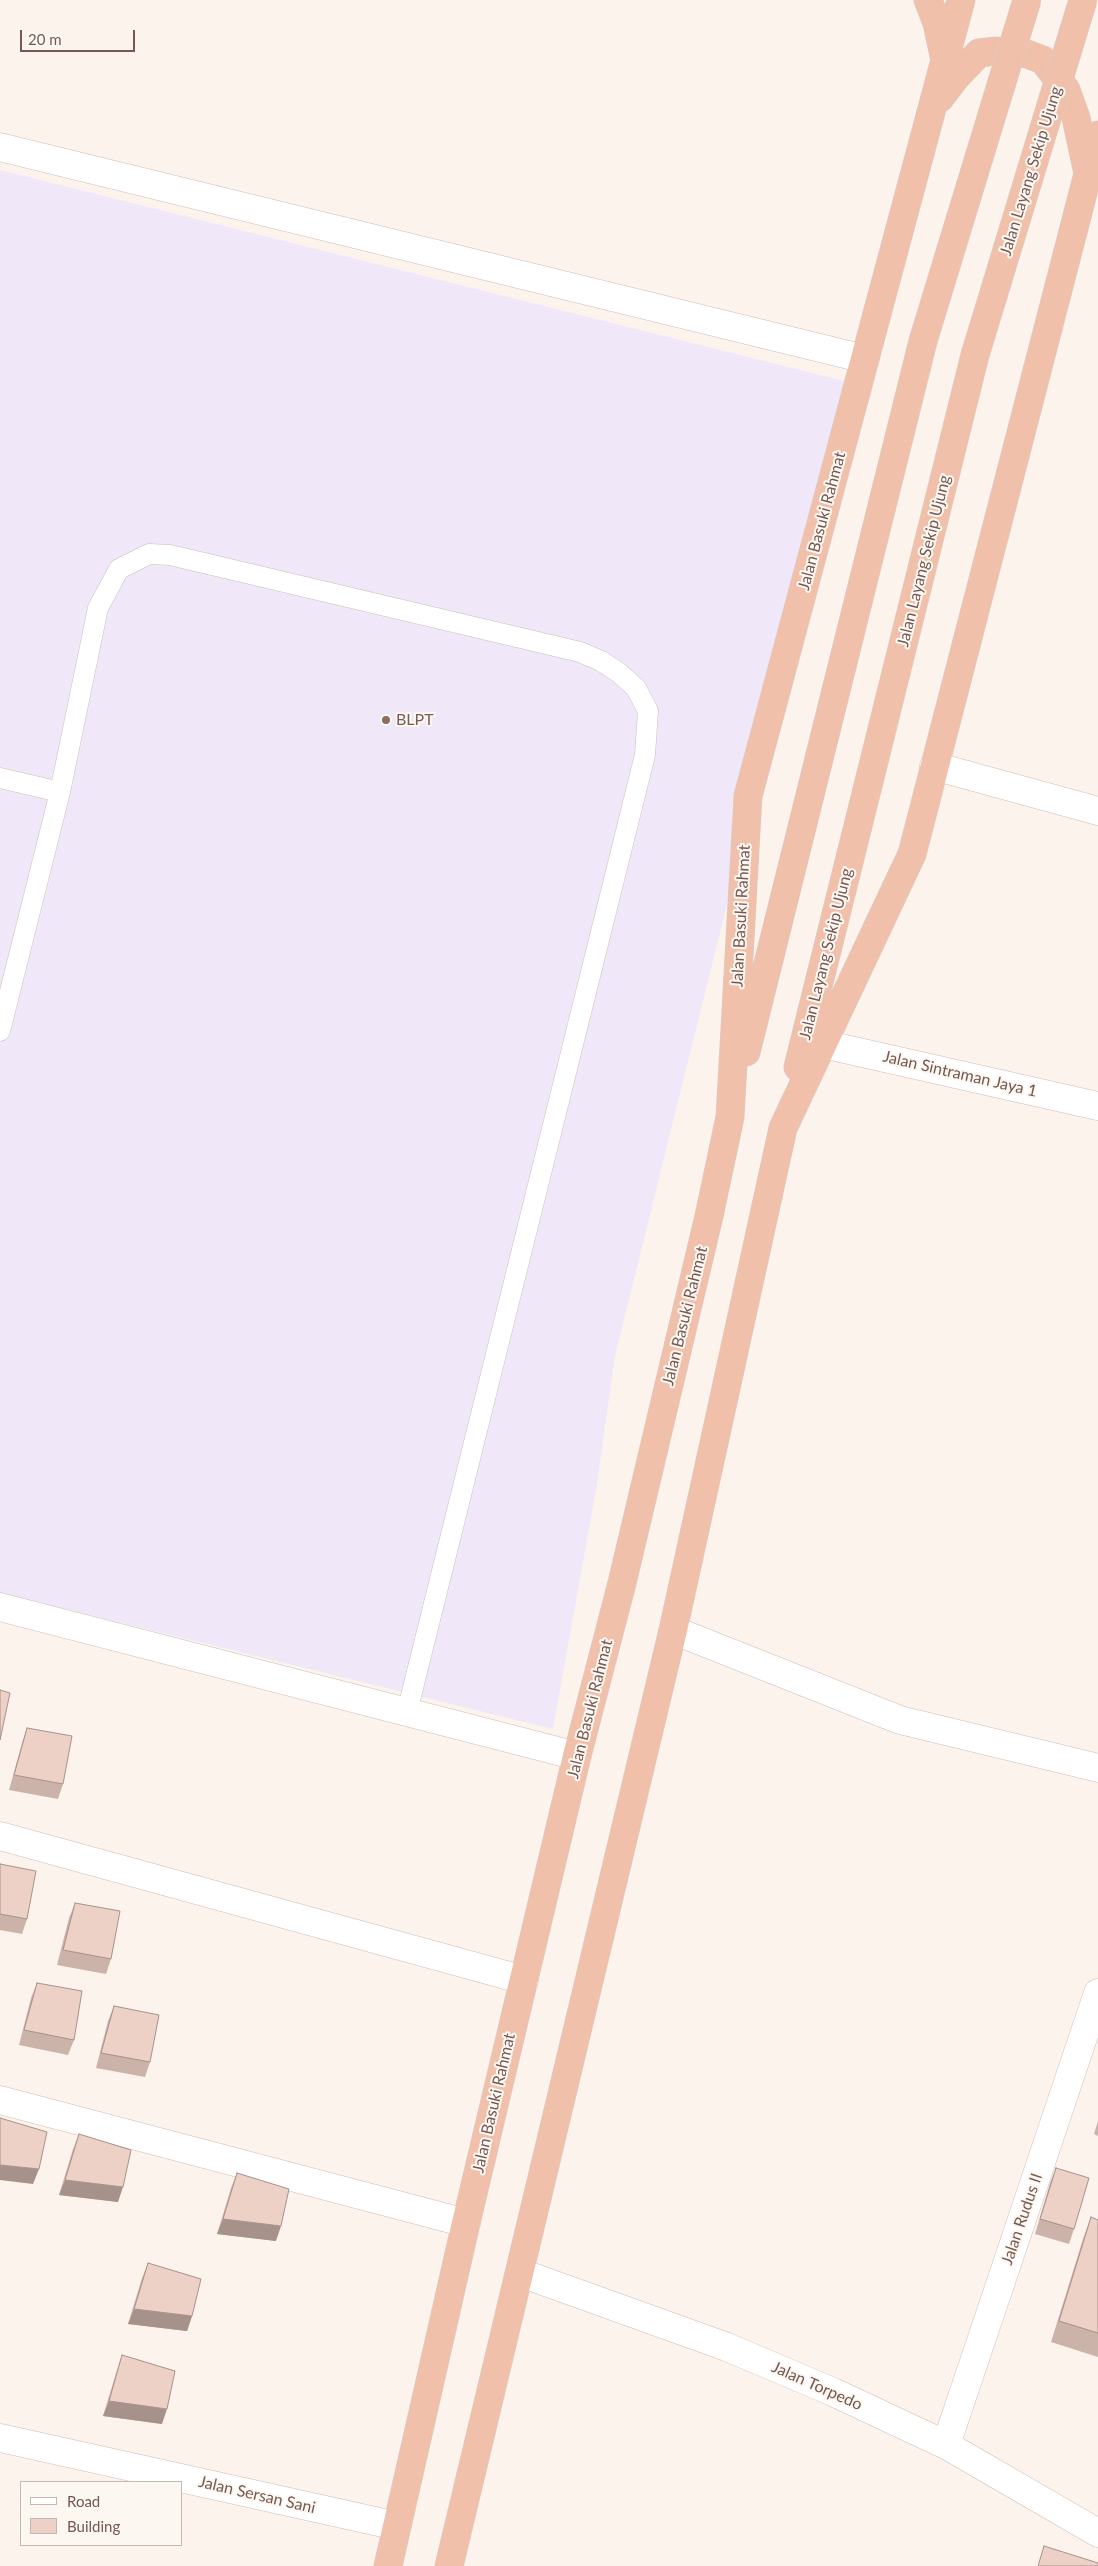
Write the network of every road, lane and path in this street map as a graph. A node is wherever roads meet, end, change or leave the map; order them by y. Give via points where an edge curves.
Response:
1 (928, 0) edge
2 (961, 0) edge
3 (1027, 0) edge
4 (1083, 0) edge
5 (945, 62) junction
6 (933, 107) junction
7 (1098, 135) edge
8 (0, 147) edge
9 (1088, 173) junction
10 (865, 359) junction
11 (934, 766) junction
12 (0, 778) edge
13 (60, 792) junction
14 (1098, 811) edge
15 (0, 1031) edge
16 (823, 1044) junction
17 (1098, 1106) edge
18 (730, 1117) junction
19 (784, 1128) junction
20 (0, 1607) edge
21 (673, 1630) junction
22 (408, 1712) junction
23 (577, 1756) junction
24 (1098, 1768) edge
25 (0, 1836) edge
26 (524, 1980) junction
27 (1098, 1993) edge
28 (0, 2100) edge
29 (466, 2223) junction
30 (521, 2273) junction
31 (0, 2438) edge
32 (946, 2445) junction
33 (397, 2526) junction
34 (1098, 2533) edge
35 (388, 2566) edge
36 (449, 2566) edge

1 - 5 highway via 938,23
2 - 5 highway, Jalan Basuki Rahmat
3 - 18 highway, bridge via 923,341
4 - 19 highway, Jalan Layang Sekip Ujung, bridge via 975,355
5 - 6 highway, Jalan Basuki Rahmat
6 - 9 highway via 980,53 1027,54 1043,60 1066,90
6 - 10 highway, Jalan Basuki Rahmat
7 - 9 highway
8 - 10 street
9 - 11 highway
10 - 18 highway, Jalan Basuki Rahmat via 748,796
11 - 14 street
11 - 16 highway via 912,854
12 - 13 lane
13 - 15 lane
13 - 22 lane via 98,608 119,569 149,554 170,555 580,652 618,672 636,688 648,711 645,755
16 - 17 street, Jalan Sintraman Jaya 1
16 - 19 highway
18 - 23 highway, Jalan Basuki Rahmat via 622,1583
19 - 21 highway
20 - 22 street
21 - 24 street via 900,1720
21 - 30 highway
22 - 23 street
23 - 26 highway, Jalan Basuki Rahmat
25 - 26 street
26 - 29 highway, Jalan Basuki Rahmat
27 - 32 street, Jalan Rudus II
28 - 29 street
29 - 33 highway, Jalan Basuki Rahmat
30 - 32 street, Jalan Torpedo via 727,2347 834,2392
30 - 36 highway
31 - 33 street, Jalan Sersan Sani
32 - 34 street, Jalan Torpedo
33 - 35 highway, Jalan Basuki Rahmat

